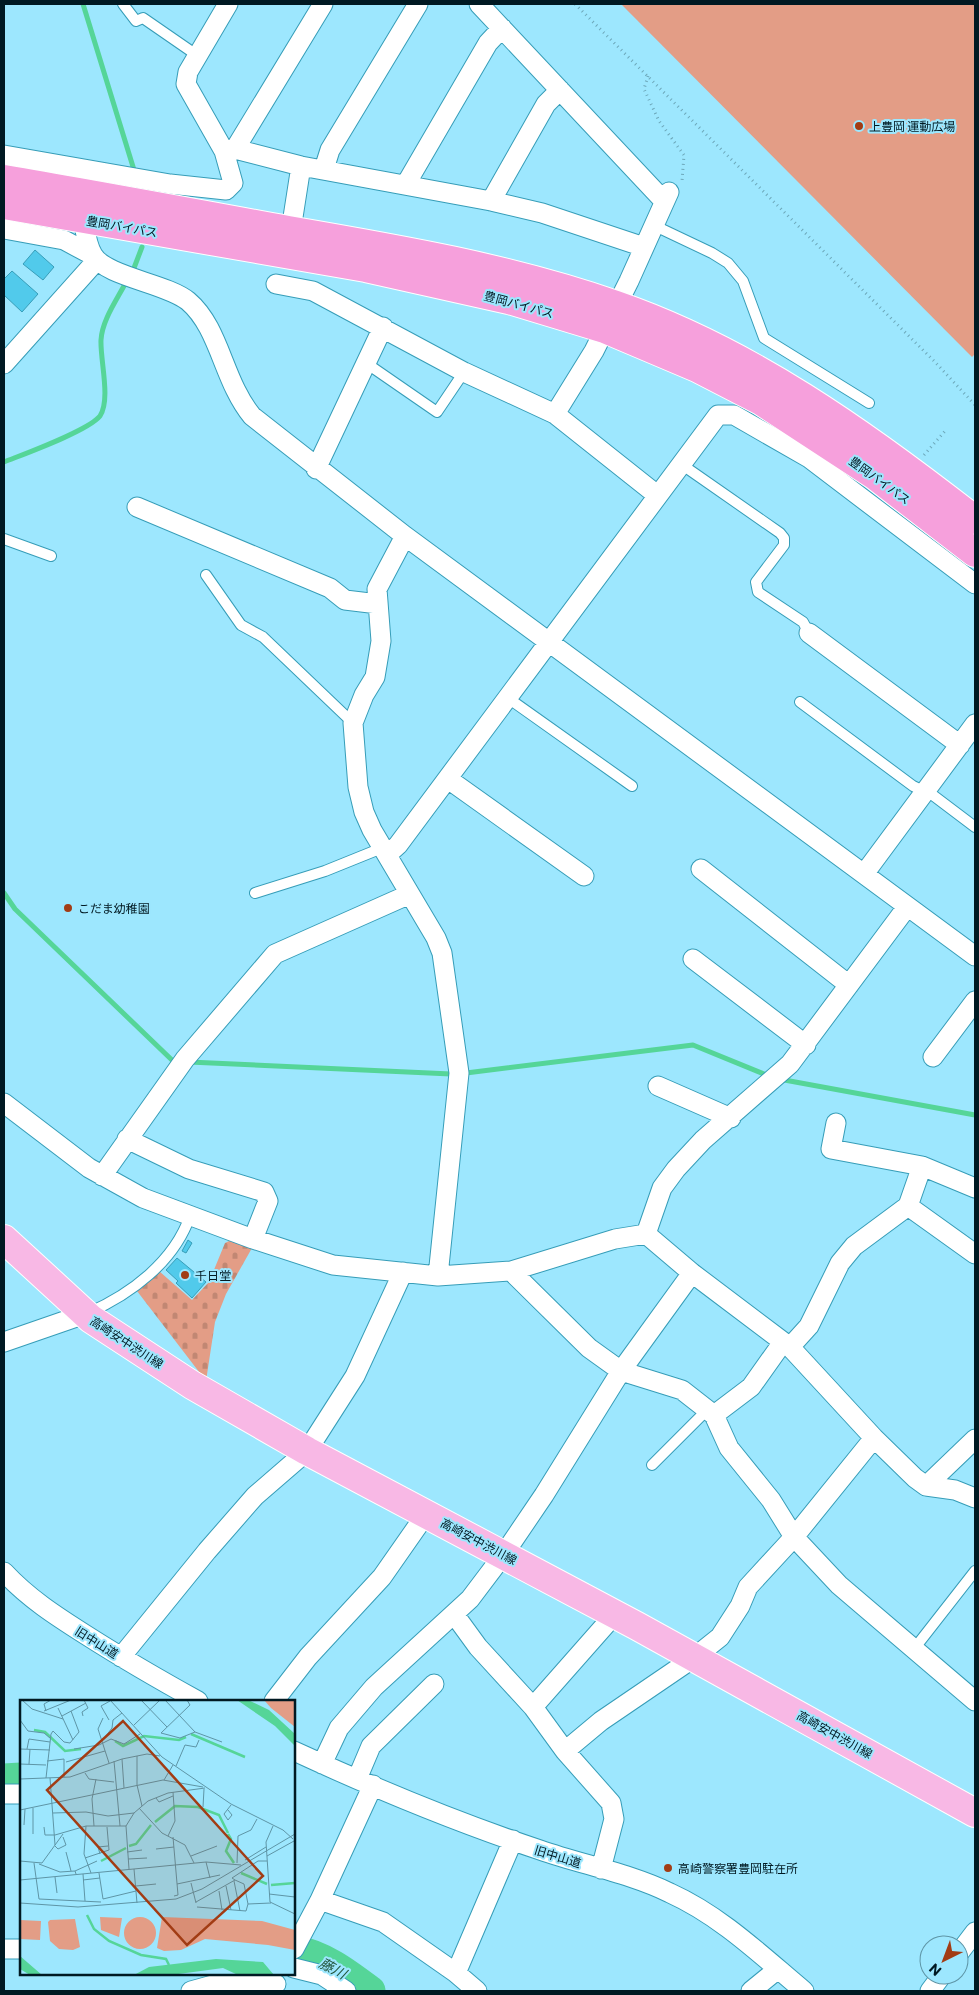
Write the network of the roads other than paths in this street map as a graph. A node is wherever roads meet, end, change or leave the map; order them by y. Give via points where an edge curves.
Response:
1 (123, 4) edge
2 (228, 4) edge
3 (323, 4) edge
4 (418, 4) edge
5 (479, 4) edge
6 (502, 28) junction
7 (198, 56) junction
8 (560, 90) junction
9 (230, 150) junction
10 (4, 155) edge
11 (301, 166) junction
12 (324, 169) junction
13 (4, 178) edge
14 (406, 184) junction
15 (491, 201) junction
16 (4, 205) edge
17 (83, 219) junction
18 (653, 226) junction
19 (4, 229) edge
20 (291, 230) junction
21 (644, 247) junction
22 (94, 257) junction
23 (276, 284) dead end
24 (617, 305) junction
25 (382, 327) junction
26 (605, 329) junction
27 (366, 363) junction
28 (4, 364) edge
29 (464, 372) junction
30 (869, 403) dead end
31 (555, 414) junction
32 (681, 464) junction
33 (316, 469) junction
34 (658, 495) junction
35 (137, 507) dead end
36 (975, 520) edge
37 (405, 536) junction
38 (4, 539) edge
39 (975, 553) edge
40 (51, 556) dead end
41 (206, 575) dead end
42 (975, 584) edge
43 (378, 604) junction
44 (809, 633) joint
45 (548, 642) junction
46 (508, 698) junction
47 (800, 702) dead end
48 (353, 723) junction
49 (975, 724) edge
50 (960, 745) junction
51 (448, 779) junction
52 (632, 786) dead end
53 (924, 790) junction
54 (975, 827) edge
55 (385, 851) junction
56 (701, 869) dead end
57 (864, 874) junction
58 (584, 876) dead end
59 (255, 893) dead end
60 (410, 894) junction
61 (907, 907) junction
62 (975, 956) edge
63 (693, 959) dead end
64 (849, 985) junction
65 (975, 1001) edge
66 (806, 1045) junction
67 (933, 1057) dead end
68 (658, 1086) dead end
69 (4, 1103) edge
70 (731, 1118) junction
71 (836, 1123) dead end
72 (127, 1140) junction
73 (922, 1166) junction
74 (102, 1176) junction
75 (975, 1188) edge
76 (908, 1206) junction
77 (190, 1216) junction
78 (646, 1234) junction
79 (4, 1239) edge
80 (253, 1239) junction
81 (975, 1254) edge
82 (512, 1271) junction
83 (403, 1272) junction
84 (692, 1273) junction
85 (438, 1276) junction
86 (85, 1314) junction
87 (4, 1342) edge
88 (786, 1345) junction
89 (620, 1371) junction
90 (711, 1413) junction
91 (874, 1438) junction
92 (975, 1440) edge
93 (307, 1451) junction
94 (652, 1464) dead end
95 (926, 1486) junction
96 (975, 1498) edge
97 (426, 1514) junction
98 (794, 1538) junction
99 (504, 1554) junction
100 (975, 1571) edge
101 (4, 1572) edge
102 (454, 1614) junction
103 (615, 1614) junction
104 (914, 1649) junction
105 (121, 1657) junction
106 (694, 1657) junction
107 (434, 1684) dead end
108 (196, 1700) edge
109 (275, 1700) edge
110 (975, 1701) edge
111 (533, 1708) junction
112 (295, 1751) edge
113 (565, 1751) junction
114 (322, 1764) junction
115 (365, 1782) junction
116 (4, 1794) edge
117 (20, 1794) edge
118 (975, 1813) edge
119 (513, 1840) junction
120 (601, 1868) junction
121 (320, 1900) junction
122 (297, 1943) edge
123 (4, 1949) edge
124 (20, 1949) edge
125 (295, 1968) edge
126 (778, 1969) junction
127 (456, 1973) junction
128 (277, 1983) edge
129 (192, 1991) edge
130 (346, 1991) edge
131 (477, 1991) edge
132 (751, 1991) edge
133 (804, 1991) edge

1 - 7 lane via 136,21 143,18
2 - 7 street
3 - 9 street
4 - 12 street via 330,150
5 - 6 street
6 - 8 street
6 - 14 street via 488,43
7 - 9 street via 188,72 186,84
8 - 15 street via 546,104
8 - 18 street via 667,196
9 - 10 street via 233,183 226,190 170,184
9 - 11 street
11 - 12 street
11 - 20 street
12 - 14 street
13 - 20 highway, 豊岡バイパス
14 - 15 street
15 - 21 street via 542,213
16 - 17 highway, 豊岡バイパス
17 - 22 street
17 - 26 highway, 豊岡バイパス via 366,268 508,300
18 - 21 street
18 - 30 lane via 712,252 728,263 742,281 764,338
19 - 22 street via 64,240
20 - 24 highway, 豊岡バイパス via 518,275
21 - 24 street
22 - 28 street
22 - 33 street via 119,273 172,291 200,311 240,402 252,416
23 - 25 street via 313,291
24 - 26 street
24 - 36 highway, 豊岡バイパス via 716,349 813,402 866,437
25 - 27 street
25 - 29 street
26 - 31 street
26 - 39 highway, 豊岡バイパス via 696,368 761,401 874,474
27 - 29 lane via 438,412
27 - 33 street
29 - 31 street
31 - 34 street
32 - 34 street
32 - 42 street via 718,415 734,415 809,458
32 - 44 lane via 784,538 784,544 756,582 758,592 803,622
33 - 37 street
34 - 45 street
35 - 43 street via 330,588 345,600
37 - 43 street via 377,588
37 - 45 street
38 - 40 lane
41 - 48 lane via 241,625 263,637
43 - 48 street via 382,641 375,677
44 - 50 street
45 - 46 street
45 - 57 street
46 - 51 street
46 - 52 lane
47 - 53 lane via 913,786
48 - 55 street via 358,787 364,812
49 - 50 street
50 - 53 street
51 - 55 street via 398,845
51 - 58 street
53 - 54 lane
53 - 57 street
55 - 59 lane
55 - 60 street
56 - 64 street
57 - 61 street
60 - 72 street via 275,954 185,1059
60 - 85 street via 442,953 459,1073
61 - 62 street
61 - 64 street
63 - 66 street
64 - 66 street
65 - 67 street
66 - 70 street via 781,1074
68 - 70 street
69 - 74 street
70 - 78 street via 690,1153 662,1188
71 - 73 street via 831,1150
72 - 74 street
72 - 80 street via 190,1169 264,1192 268,1201
73 - 75 street
73 - 76 street
74 - 77 street via 143,1198
76 - 81 street
76 - 88 street via 868,1234 840,1263 809,1326
77 - 80 street
77 - 86 lane via 174,1248 144,1279 122,1295
78 - 82 street via 615,1239
78 - 84 street
79 - 86 main road, 高崎安中渋川線
80 - 83 street via 333,1265
82 - 85 street
82 - 89 street via 589,1348
83 - 85 street
83 - 93 street via 355,1376
84 - 88 street
84 - 89 street
86 - 87 street
86 - 93 main road, 高崎安中渋川線 via 192,1385
88 - 90 street via 752,1387
88 - 91 street
89 - 90 street via 682,1390
89 - 99 street
90 - 94 lane
90 - 98 street via 729,1448 771,1500
91 - 95 street
91 - 98 street
92 - 95 street
93 - 97 main road, 高崎安中渋川線
93 - 105 street via 249,1503
95 - 96 street via 955,1490
97 - 99 main road, 高崎安中渋川線
97 - 109 street via 382,1577 308,1657
98 - 104 street via 839,1585
98 - 106 street via 748,1587 720,1637
99 - 102 street via 470,1599
99 - 103 main road, 高崎安中渋川線
100 - 104 lane
101 - 105 street, 旧中山道 via 42,1606
102 - 111 street via 478,1647
102 - 114 street via 374,1687 340,1728
103 - 106 main road, 高崎安中渋川線
103 - 111 street
104 - 110 street
105 - 108 street, 旧中山道
106 - 113 street via 601,1721
106 - 118 main road, 高崎安中渋川線
107 - 115 street via 371,1746
111 - 113 street
112 - 114 street, 旧中山道
113 - 120 street via 611,1803 614,1818
114 - 115 street, 旧中山道
115 - 119 street, 旧中山道
115 - 121 street
116 - 117 street
119 - 120 street, 旧中山道
119 - 127 street
120 - 126 street, 旧中山道 via 671,1893 737,1934
121 - 122 street
121 - 127 street via 383,1922
123 - 124 street
125 - 130 street via 322,1975
126 - 132 street
126 - 133 street, 旧中山道
127 - 131 street
128 - 129 street via 220,1983

